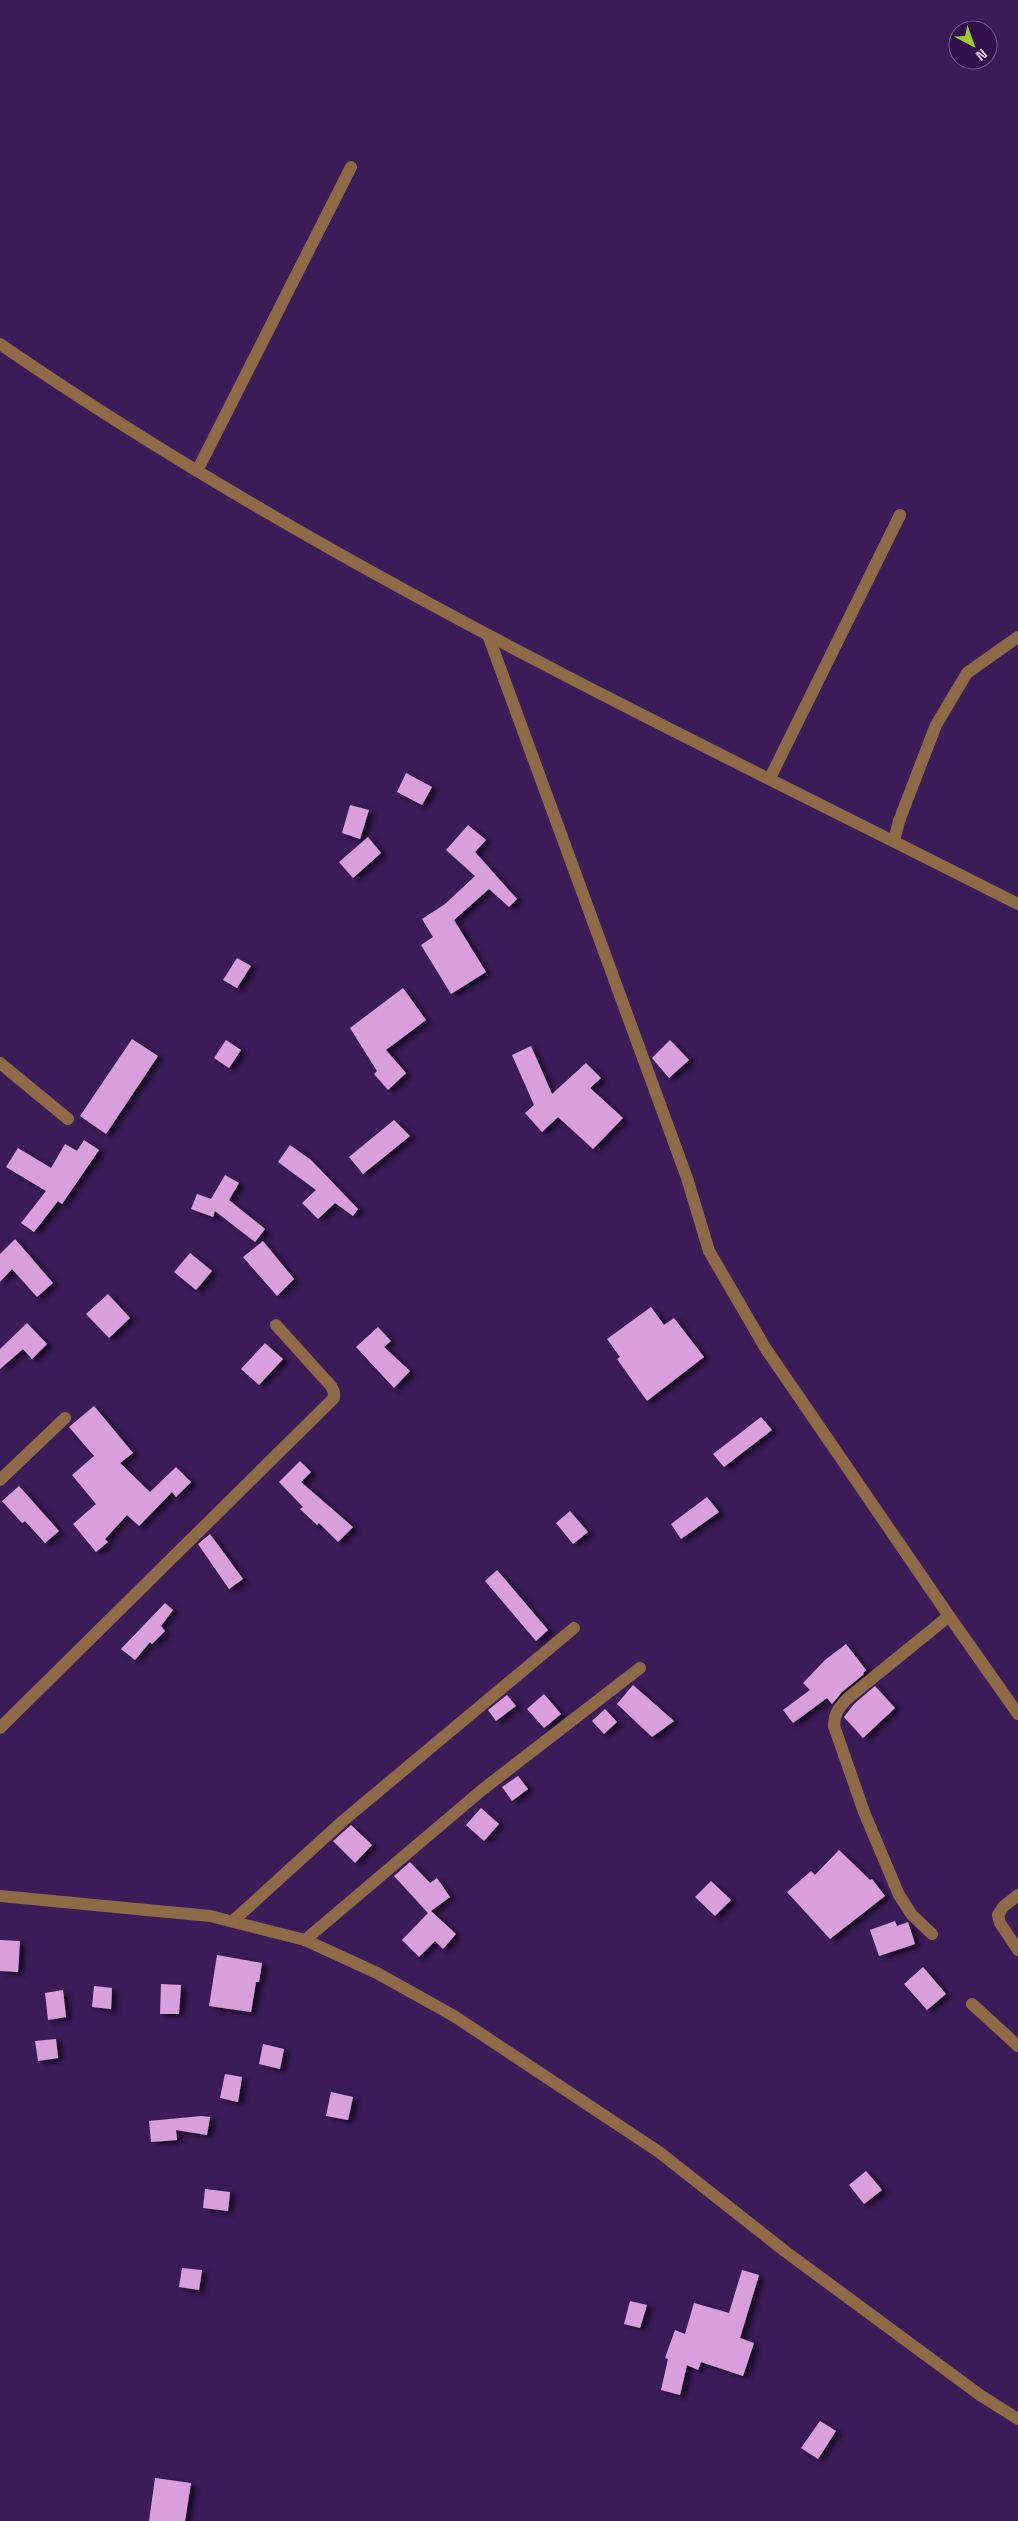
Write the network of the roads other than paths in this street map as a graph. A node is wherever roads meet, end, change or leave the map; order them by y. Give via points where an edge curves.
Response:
1 (351, 167) dead end
2 (0, 344) edge
3 (197, 471) junction
4 (900, 514) dead end
5 (488, 635) junction
6 (1018, 637) edge
7 (770, 778) junction
8 (894, 841) junction
9 (1018, 904) edge
10 (0, 1063) edge
11 (68, 1119) dead end
12 (276, 1325) dead end
13 (65, 1418) dead end
14 (0, 1480) edge
15 (949, 1616) junction
16 (574, 1628) dead end
17 (640, 1668) dead end
18 (1018, 1714) edge
19 (0, 1728) edge
20 (1018, 1895) edge
21 (0, 1896) edge
22 (233, 1921) junction
23 (932, 1934) dead end
24 (305, 1940) junction
25 (1018, 1950) edge
26 (972, 2004) dead end
27 (1018, 2046) edge
28 (1018, 2419) edge

1 - 3 street
2 - 3 street
3 - 5 street
4 - 7 street
5 - 7 street
5 - 15 street via 687,1178 709,1252 766,1349
6 - 8 street via 967,673 936,725
7 - 8 street
8 - 9 street
10 - 11 street
12 - 19 street via 331,1386 334,1398
13 - 14 street
15 - 18 street
15 - 23 street via 840,1705 834,1719 864,1812 899,1895 912,1915
16 - 22 street via 344,1820
17 - 24 street via 482,1790
20 - 25 street via 998,1914 1000,1923
21 - 22 street via 210,1916
22 - 24 street
24 - 28 street via 376,1973 454,2016 650,2146 980,2395
26 - 27 street

